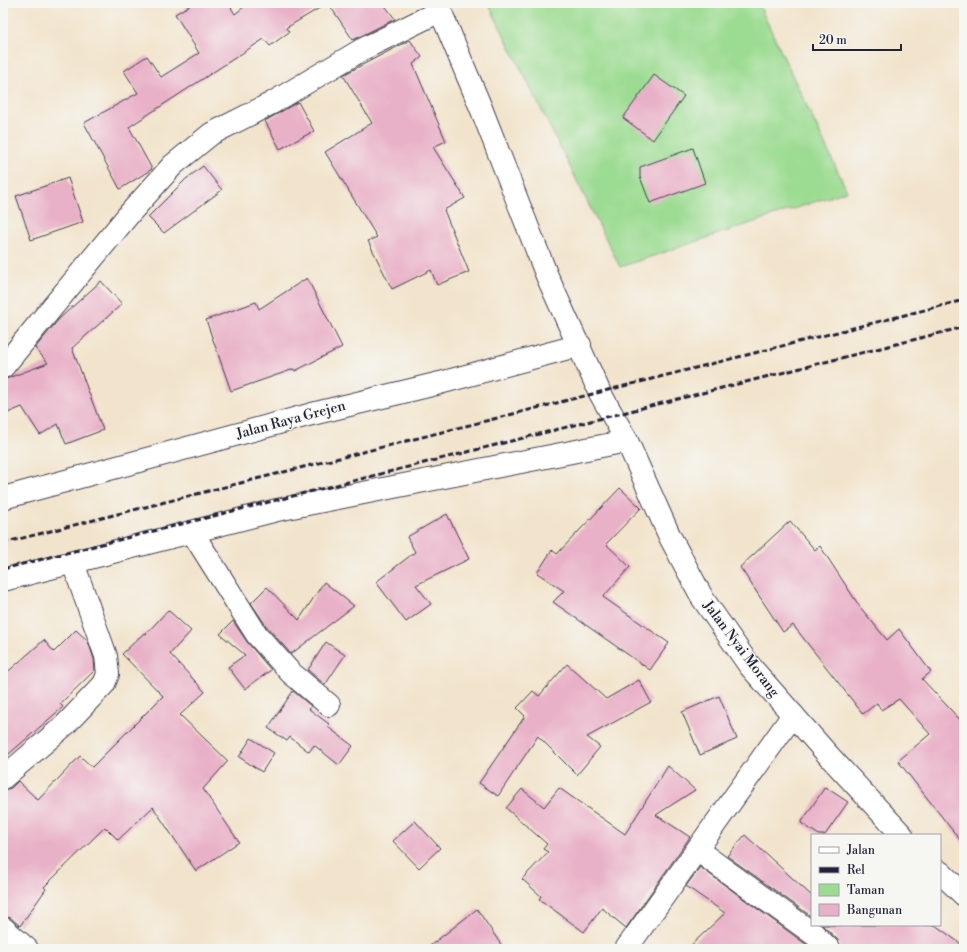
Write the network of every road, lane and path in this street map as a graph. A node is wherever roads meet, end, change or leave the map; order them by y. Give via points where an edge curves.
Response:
1 (438, 7) edge
2 (580, 345) junction
3 (3, 367) edge
4 (627, 441) junction
5 (3, 498) edge
6 (192, 532) junction
7 (72, 563) junction
8 (3, 580) edge
9 (329, 705) dead end
10 (793, 715) junction
11 (3, 778) edge
12 (901, 834) edge
13 (697, 850) junction
14 (941, 873) edge
15 (964, 894) edge
16 (3, 928) edge
17 (28, 949) edge
18 (626, 949) edge
19 (829, 949) edge

1 - 2 street, Jalan Nyai Morang via 547,276
1 - 3 street via 272,103 211,134 173,165
2 - 4 street, Jalan Nyai Morang via 600,393
2 - 5 street, Jalan Raya Grejen
4 - 6 street via 277,510
4 - 10 street, Jalan Nyai Morang via 670,537 703,599 750,665
6 - 7 street
6 - 9 street via 257,635 290,672
7 - 8 street
7 - 11 street via 106,656 108,674 99,690 65,725
10 - 12 street, Jalan Nyai Morang
10 - 13 street
13 - 18 street
13 - 19 street via 815,935
14 - 15 street
16 - 17 street

